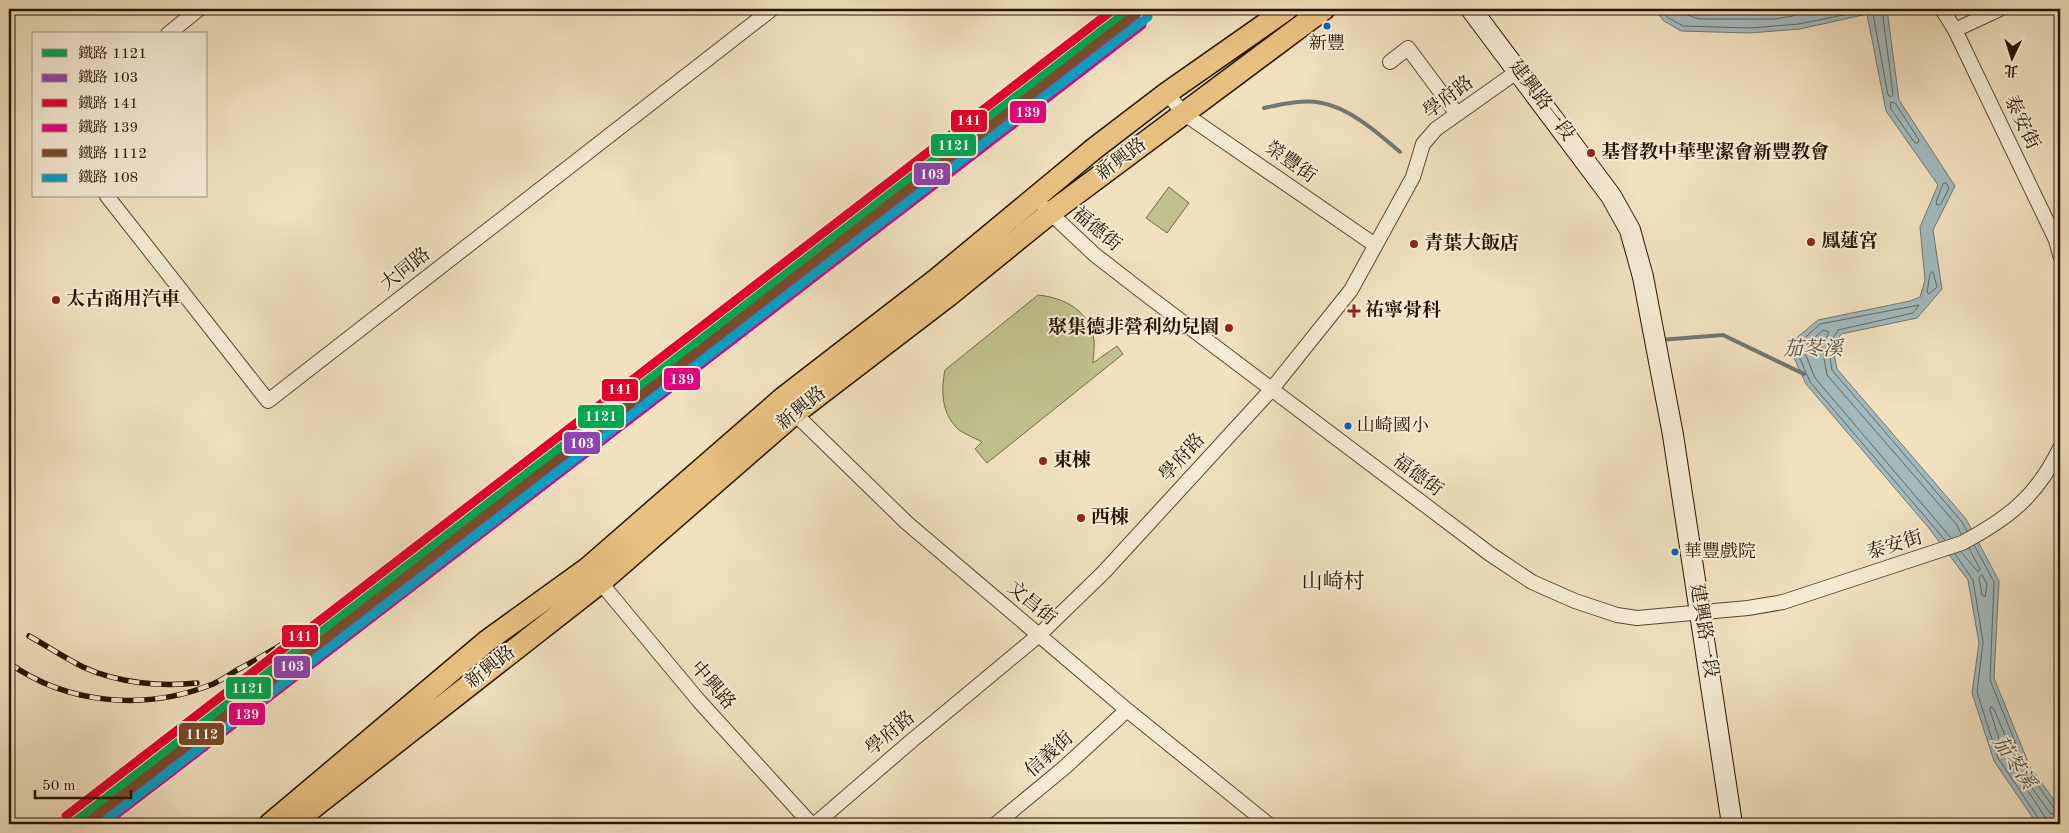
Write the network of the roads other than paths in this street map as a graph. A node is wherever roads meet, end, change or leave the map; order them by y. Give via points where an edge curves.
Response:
1 (199, 9) edge
2 (772, 9) edge
3 (1287, 9) edge
4 (1324, 9) edge
5 (1472, 9) edge
6 (1942, 9) edge
7 (2000, 9) edge
8 (1955, 30) junction
9 (170, 32) edge
10 (1390, 62) dead end
11 (1518, 71) junction
12 (1167, 93) junction
13 (1184, 113) junction
14 (1457, 114) junction
15 (109, 198) edge
16 (1043, 206) junction
17 (2058, 239) edge
18 (1375, 245) junction
19 (2060, 255) edge
20 (1271, 390) junction
21 (788, 406) junction
22 (2060, 448) edge
23 (594, 575) junction
24 (1701, 612) junction
25 (1039, 635) junction
26 (1126, 710) junction
27 (270, 824) edge
28 (292, 824) edge
29 (813, 824) edge
30 (996, 824) edge
31 (1268, 824) edge
32 (1732, 824) edge

1 - 9 street
2 - 15 street, 大同路 via 268,401
3 - 12 main road, 新興路
4 - 13 main road, 新興路
5 - 11 street, 建興路一段
6 - 8 street, 泰安街
7 - 8 street
8 - 17 street, 泰安街
10 - 14 street via 1408,48
11 - 14 street, 學府路
11 - 24 street, 建興路一段 via 1611,196 1630,230 1644,277
12 - 13 street, 榮豐街
12 - 16 main road, 新興路 via 1095,148
13 - 16 main road, 新興路
13 - 18 street, 榮豐街
14 - 18 street, 學府路 via 1436,128 1423,144 1413,177
16 - 20 street, 福德街 via 1095,255
16 - 21 main road, 新興路 via 948,296
17 - 19 street, 泰安街
18 - 20 street, 學府路 via 1351,290
20 - 24 street, 福德街 via 1532,582 1617,615 1638,618
20 - 25 street, 學府路 via 1104,572
21 - 23 main road, 新興路
21 - 25 street, 文昌街 via 907,523
22 - 24 street, 泰安街 via 2049,472 2030,497 1990,528 1962,543 1783,602
23 - 27 main road, 新興路 via 487,641
23 - 28 main road, 新興路
23 - 29 street, 中興路 via 699,701
24 - 32 street, 建興路一段
25 - 26 street, 文昌街
25 - 29 street, 學府路
26 - 30 street, 信義街 via 1065,767
26 - 31 street, 文昌街

